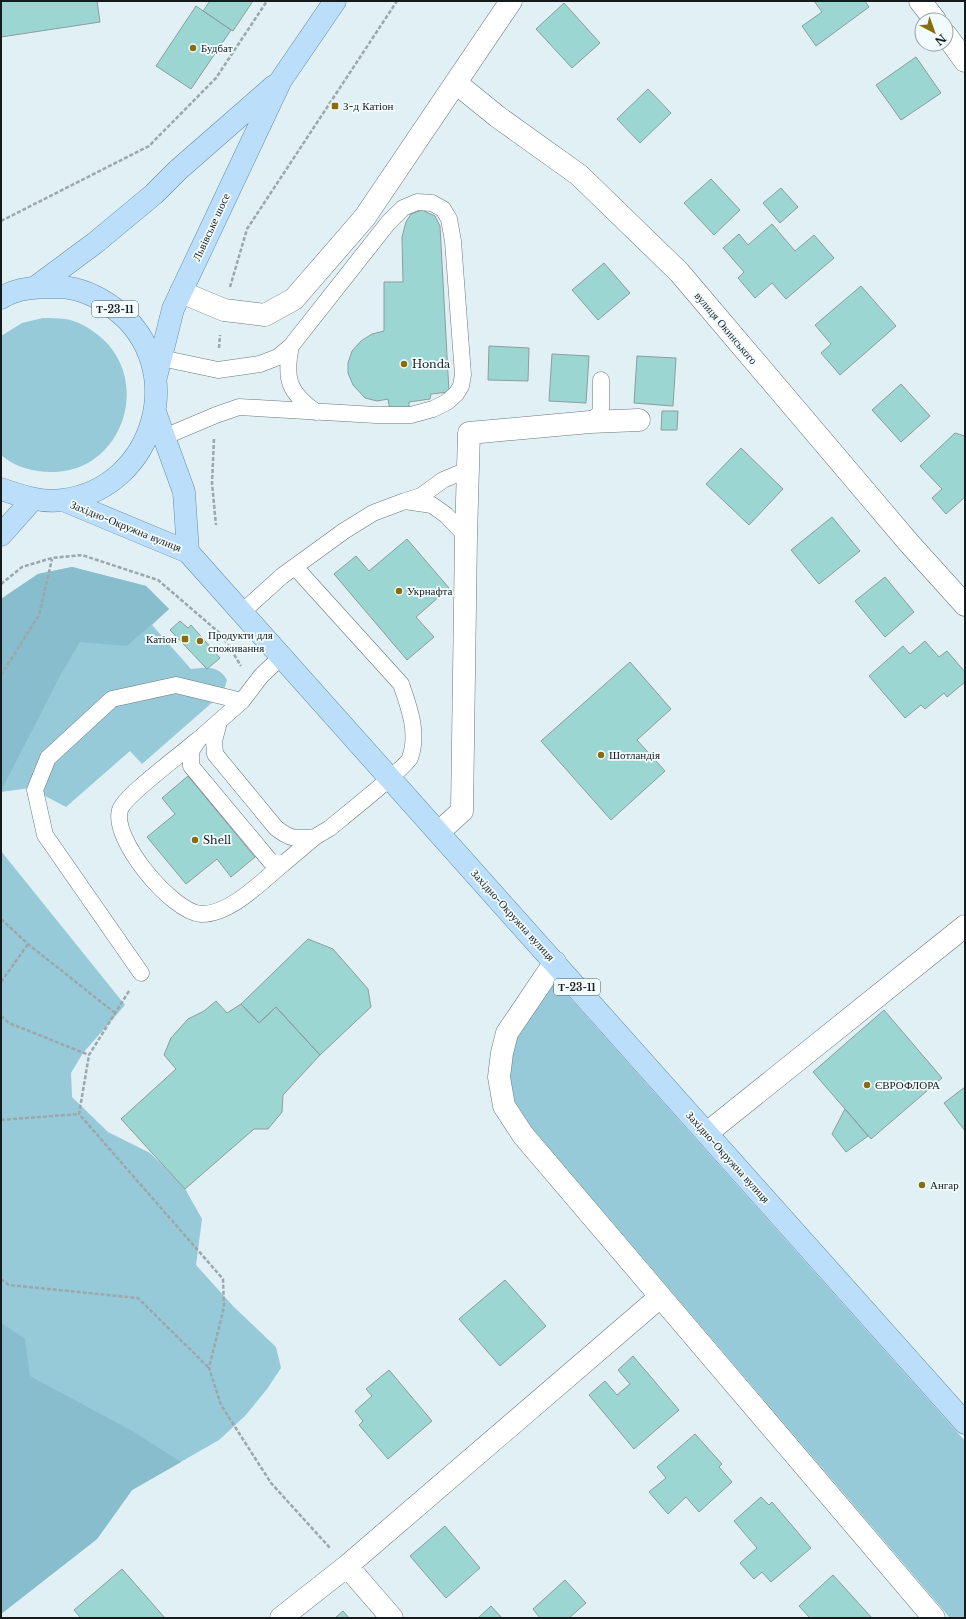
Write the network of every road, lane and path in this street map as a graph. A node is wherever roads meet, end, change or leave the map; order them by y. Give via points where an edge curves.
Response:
1 (267, 1) edge
2 (335, 1) edge
3 (397, 1) edge
4 (511, 1) edge
5 (920, 1) edge
6 (928, 12) edge
7 (954, 46) edge
8 (965, 61) edge
9 (280, 80) junction
10 (456, 83) junction
11 (1, 221) edge
12 (247, 228) dead end
13 (37, 286) junction
14 (181, 292) junction
15 (1, 298) edge
16 (291, 346) junction
17 (159, 368) junction
18 (601, 380) dead end
19 (155, 412) junction
20 (316, 412) junction
21 (639, 420) dead end
22 (590, 422) junction
23 (164, 437) junction
24 (469, 469) junction
25 (1, 490) edge
26 (32, 500) junction
27 (63, 500) junction
28 (405, 501) junction
29 (1, 535) edge
30 (466, 536) junction
31 (188, 552) junction
32 (52, 558) junction
33 (295, 567) junction
34 (1, 584) edge
35 (965, 605) edge
36 (242, 612) junction
37 (282, 656) junction
38 (1, 675) edge
39 (254, 686) junction
40 (242, 701) junction
41 (219, 722) junction
42 (199, 739) junction
43 (390, 777) junction
44 (438, 832) junction
45 (315, 837) junction
46 (283, 864) junction
47 (1, 919) edge
48 (965, 926) edge
49 (28, 944) junction
50 (555, 962) junction
51 (140, 973) joint
52 (1, 982) edge
53 (115, 1013) junction
54 (1, 1016) edge
55 (89, 1055) junction
56 (79, 1114) junction
57 (1, 1120) edge
58 (707, 1133) junction
59 (1, 1279) edge
60 (660, 1297) junction
61 (208, 1368) junction
62 (965, 1423) edge
63 (347, 1566) junction
64 (281, 1618) edge
65 (392, 1618) edge
66 (934, 1618) edge

1 - 11 path via 216,78 149,146
2 - 9 main road, Львівське шосе
3 - 12 path
4 - 10 street
5 - 6 street
7 - 8 street
9 - 13 main road, Львівське шосе via 154,194
9 - 14 main road, Львівське шосе
10 - 14 street via 365,217 294,299 265,315 224,310
10 - 35 street, вулиця Окинського via 498,117 579,175 679,272 909,543
13 - 15 main road, Т-23-11
13 - 17 main road, Т-23-11 via 71,288 102,299 128,319
14 - 17 main road, Львівське шосе via 173,309
16 - 17 lane via 278,357 260,364 218,370
16 - 20 lane via 288,380 302,402
16 - 20 lane via 388,223 403,208 417,202 432,203 443,209 449,219 453,241 462,375 459,390 447,402 411,415
17 - 19 main road, Т-23-11
18 - 22 lane via 600,413
19 - 23 main road, Західно-Окружна вулиця / Т-23-11
19 - 27 main road, Т-23-11 via 144,445 124,471 96,491
20 - 23 lane via 239,407
21 - 22 street
22 - 24 street via 469,433
23 - 31 main road, Західно-Окружна вулиця / Т-23-11 via 184,492
24 - 28 lane via 443,480 421,496
24 - 30 street
25 - 26 main road, Т-23-11
26 - 27 main road, Т-23-11
26 - 29 main road
27 - 31 main road, Західно-Окружна вулиця / Т-23-11
28 - 30 lane via 432,505 446,515
28 - 33 lane via 373,512
30 - 44 street via 462,810
31 - 36 main road, Західно-Окружна вулиця / Т-23-11
32 - 34 path via 22,567
32 - 38 path via 38,615
32 - 39 path via 82,555 158,580 222,635
33 - 36 lane
33 - 43 lane via 401,684 414,730 410,759
36 - 37 main road, Західно-Окружна вулиця / Т-23-11
37 - 39 lane
37 - 43 main road, Західно-Окружна вулиця / Т-23-11
39 - 40 lane
40 - 41 lane
40 - 51 lane via 176,685 112,699 48,758 35,790 45,835
41 - 42 lane
41 - 45 lane via 214,741 215,754 276,828 286,836 298,839
42 - 46 lane via 191,751 191,766 271,862
42 - 46 lane via 123,802 118,819 129,850 167,896 201,914 220,911 236,902
43 - 44 main road, Західно-Окружна вулиця / Т-23-11
43 - 45 lane via 330,828
44 - 50 main road, Західно-Окружна вулиця / Т-23-11
45 - 46 lane
47 - 49 path
48 - 58 street
49 - 52 path
49 - 53 path
50 - 58 main road, Західно-Окружна вулиця / Т-23-11
50 - 60 street via 507,1033 499,1078 504,1106 523,1135
51 - 53 path
53 - 55 path
54 - 55 path via 9,1023
55 - 56 path
56 - 57 path
56 - 61 path via 222,1279 224,1307
58 - 62 main road, Західно-Окружна вулиця / Т-23-11
59 - 61 path via 9,1285 138,1298
60 - 63 street
60 - 66 street
61 - 63 path via 221,1405 271,1483
63 - 64 street
63 - 65 street

